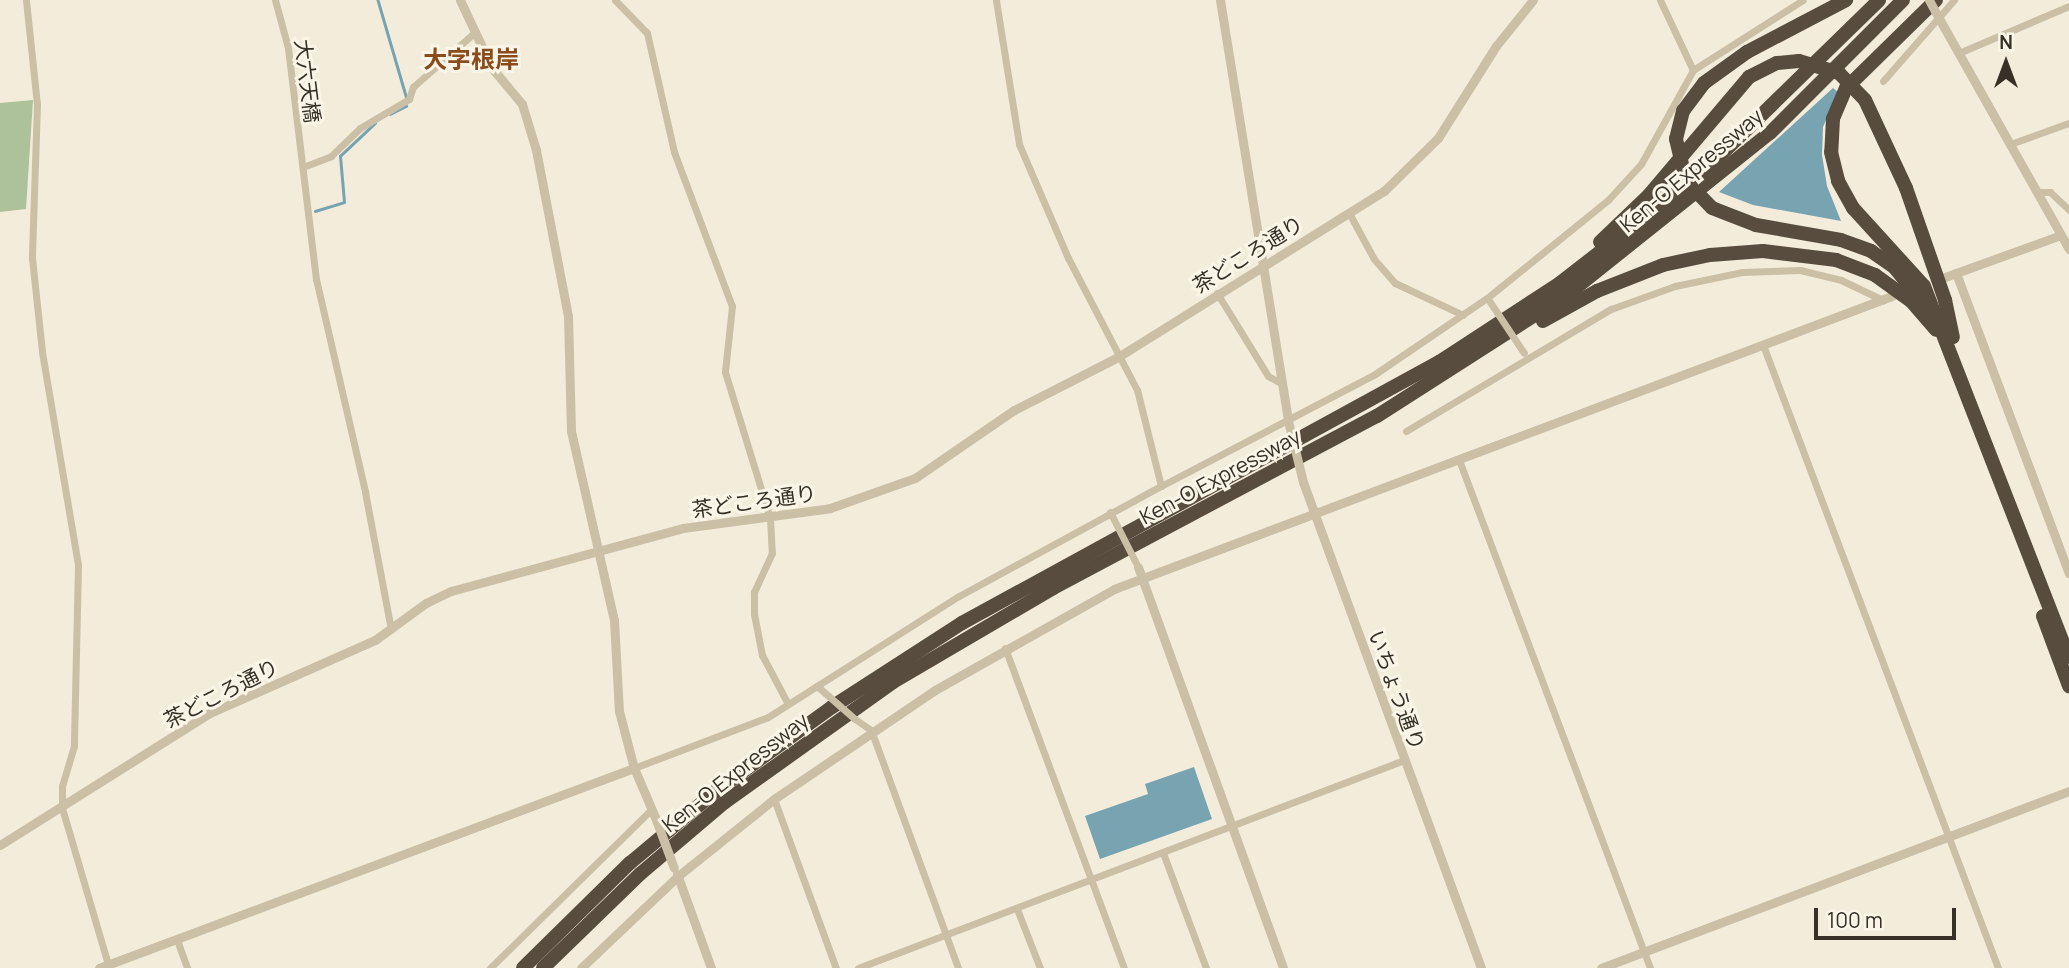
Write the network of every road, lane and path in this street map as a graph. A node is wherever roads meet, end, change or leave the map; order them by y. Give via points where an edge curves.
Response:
1 (26, 0) edge
2 (275, 0) edge
3 (460, 0) edge
4 (615, 0) edge
5 (996, 0) edge
6 (1220, 0) edge
7 (1534, 0) edge
8 (1661, 0) edge
9 (1802, 0) edge
10 (1846, 0) edge
11 (1879, 0) edge
12 (1903, 0) edge
13 (1929, 0) edge
14 (1954, 0) edge
15 (2069, 6) edge
16 (1937, 10) edge
17 (473, 34) junction
18 (1961, 52) junction
19 (1693, 70) junction
20 (1883, 81) dead end
21 (2069, 123) edge
22 (2013, 143) junction
23 (303, 167) junction
24 (2038, 192) junction
25 (2069, 209) edge
26 (1349, 213) junction
27 (2062, 235) junction
28 (2069, 249) edge
29 (1262, 264) junction
30 (1955, 273) junction
31 (1945, 277) dead end
32 (1217, 293) junction
33 (1892, 296) dead end
34 (1488, 300) junction
35 (1882, 300) junction
36 (1463, 315) junction
37 (1936, 330) junction
38 (1763, 345) junction
39 (1526, 355) junction
40 (1118, 357) junction
41 (1439, 362) junction
42 (1960, 373) junction
43 (1279, 382) junction
44 (1423, 388) junction
45 (1288, 421) junction
46 (1406, 431) dead end
47 (1459, 460) junction
48 (1161, 486) junction
49 (1110, 512) junction
50 (1312, 513) junction
51 (770, 518) junction
52 (595, 552) junction
53 (1138, 567) joint
54 (2069, 573) edge
55 (1141, 577) junction
56 (391, 631) junction
57 (1005, 648) junction
58 (2069, 657) edge
59 (817, 686) junction
60 (2069, 686) edge
61 (788, 704) junction
62 (871, 730) junction
63 (1404, 760) junction
64 (634, 768) junction
65 (2069, 791) edge
66 (774, 799) junction
67 (62, 808) junction
68 (653, 813) junction
69 (1229, 827) junction
70 (1948, 834) junction
71 (0, 845) edge
72 (1163, 853) junction
73 (676, 872) junction
74 (1091, 880) junction
75 (1017, 909) junction
76 (946, 936) junction
77 (177, 940) junction
78 (1644, 952) junction
79 (104, 966) edge
80 (187, 968) edge
81 (490, 968) edge
82 (523, 968) edge
83 (543, 968) edge
84 (581, 968) edge
85 (711, 968) edge
86 (836, 968) edge
87 (858, 968) edge
88 (958, 968) edge
89 (1040, 968) edge
90 (1124, 968) edge
91 (1206, 968) edge
92 (1283, 968) edge
93 (1481, 968) edge
94 (1601, 968) edge
95 (1650, 968) edge
96 (1998, 968) edge

1 - 67 street via 37,104 32,258 42,352 78,565 74,746 62,786
2 - 23 street, 大六天橋 via 288,48
3 - 17 street
4 - 51 street via 648,33 674,152 732,306 725,372
5 - 40 street via 1019,144
6 - 29 street, いちょう通り
7 - 26 street, 茶どころ通り via 1496,46 1438,138 1408,171
8 - 19 street
9 - 19 street
10 - 37 highway, bridge via 1747,52 1704,83 1683,111 1676,139 1686,181 1712,208 1756,225 1829,237 1871,251 1895,268 1923,299
11 - 41 highway, Ken-O Expressway via 1703,172 1560,283
12 - 44 highway, Ken-O Expressway via 1770,133 1673,214 1527,323
13 - 16 street, bridge
14 - 16 street
15 - 18 street
16 - 18 street
16 - 20 street
16 - 42 highway via 1846,88 1833,119 1831,152 1838,181 1853,208 1924,285
17 - 23 street via 413,86 409,99 360,128 331,156
17 - 52 street via 492,68 522,104 534,139 568,316 568,414
18 - 22 street
19 - 34 street via 1641,164 1608,200
21 - 22 street
22 - 24 street
23 - 56 street, 大六天橋 via 326,330 365,492
24 - 25 street via 2050,192
24 - 27 street
26 - 29 street, 茶どころ通り
26 - 36 street via 1374,259 1395,283
27 - 28 street
27 - 30 street
29 - 32 street, 茶どころ通り
29 - 43 street, いちょう通り
30 - 31 street
30 - 54 street
32 - 40 street, 茶どころ通り
32 - 43 street via 1268,376
33 - 35 street
34 - 36 street
34 - 39 street, bridge
35 - 38 street
35 - 39 street via 1841,280 1800,270 1742,272 1675,286 1611,309
36 - 45 street via 1374,374
37 - 44 highway via 1893,286 1855,266 1791,253 1710,255 1663,265 1597,291
37 - 60 highway
38 - 47 street
38 - 70 street
39 - 46 street
40 - 48 street via 1136,390
40 - 51 street, 茶どころ通り via 1014,410 915,478 830,508
41 - 42 highway, bridge via 1561,276 1612,232 1749,77 1777,63 1799,61 1839,74 1865,100 1886,139 1931,255
41 - 82 highway, Ken-O Expressway via 962,623 832,707 716,792 630,863
42 - 58 highway
43 - 45 street, いちょう通り
44 - 83 highway, Ken-O Expressway via 1053,588 893,682 725,803 640,874
45 - 48 street
45 - 50 street, いちょう通り, bridge
47 - 50 street
47 - 78 street
48 - 49 street
49 - 53 street, bridge
49 - 59 street via 959,596
50 - 55 street
50 - 63 street, いちょう通り
51 - 52 street, 茶どころ通り via 683,528
51 - 61 street via 772,553 754,592 754,614 762,655
52 - 56 street, 茶どころ通り via 451,591 426,603
52 - 64 street via 610,600 619,711
53 - 55 street
55 - 57 street
55 - 69 street
56 - 67 street, 茶どころ通り via 210,713 119,767
57 - 62 street
57 - 74 street
59 - 61 street
59 - 62 street, bridge
61 - 64 street via 768,717
62 - 66 street
62 - 76 street
63 - 69 street
63 - 93 street, いちょう通り
64 - 68 street
64 - 77 street
65 - 70 street
66 - 73 street
66 - 86 street
67 - 71 street, 茶どころ通り
67 - 79 street
68 - 73 street, bridge
68 - 81 street
69 - 72 street
69 - 92 street
70 - 78 street
70 - 96 street
72 - 74 street
72 - 91 street
73 - 84 street
73 - 85 street
74 - 75 street
74 - 90 street
75 - 76 street
75 - 89 street
76 - 87 street
76 - 88 street
77 - 79 street
77 - 80 street
78 - 94 street
78 - 95 street

